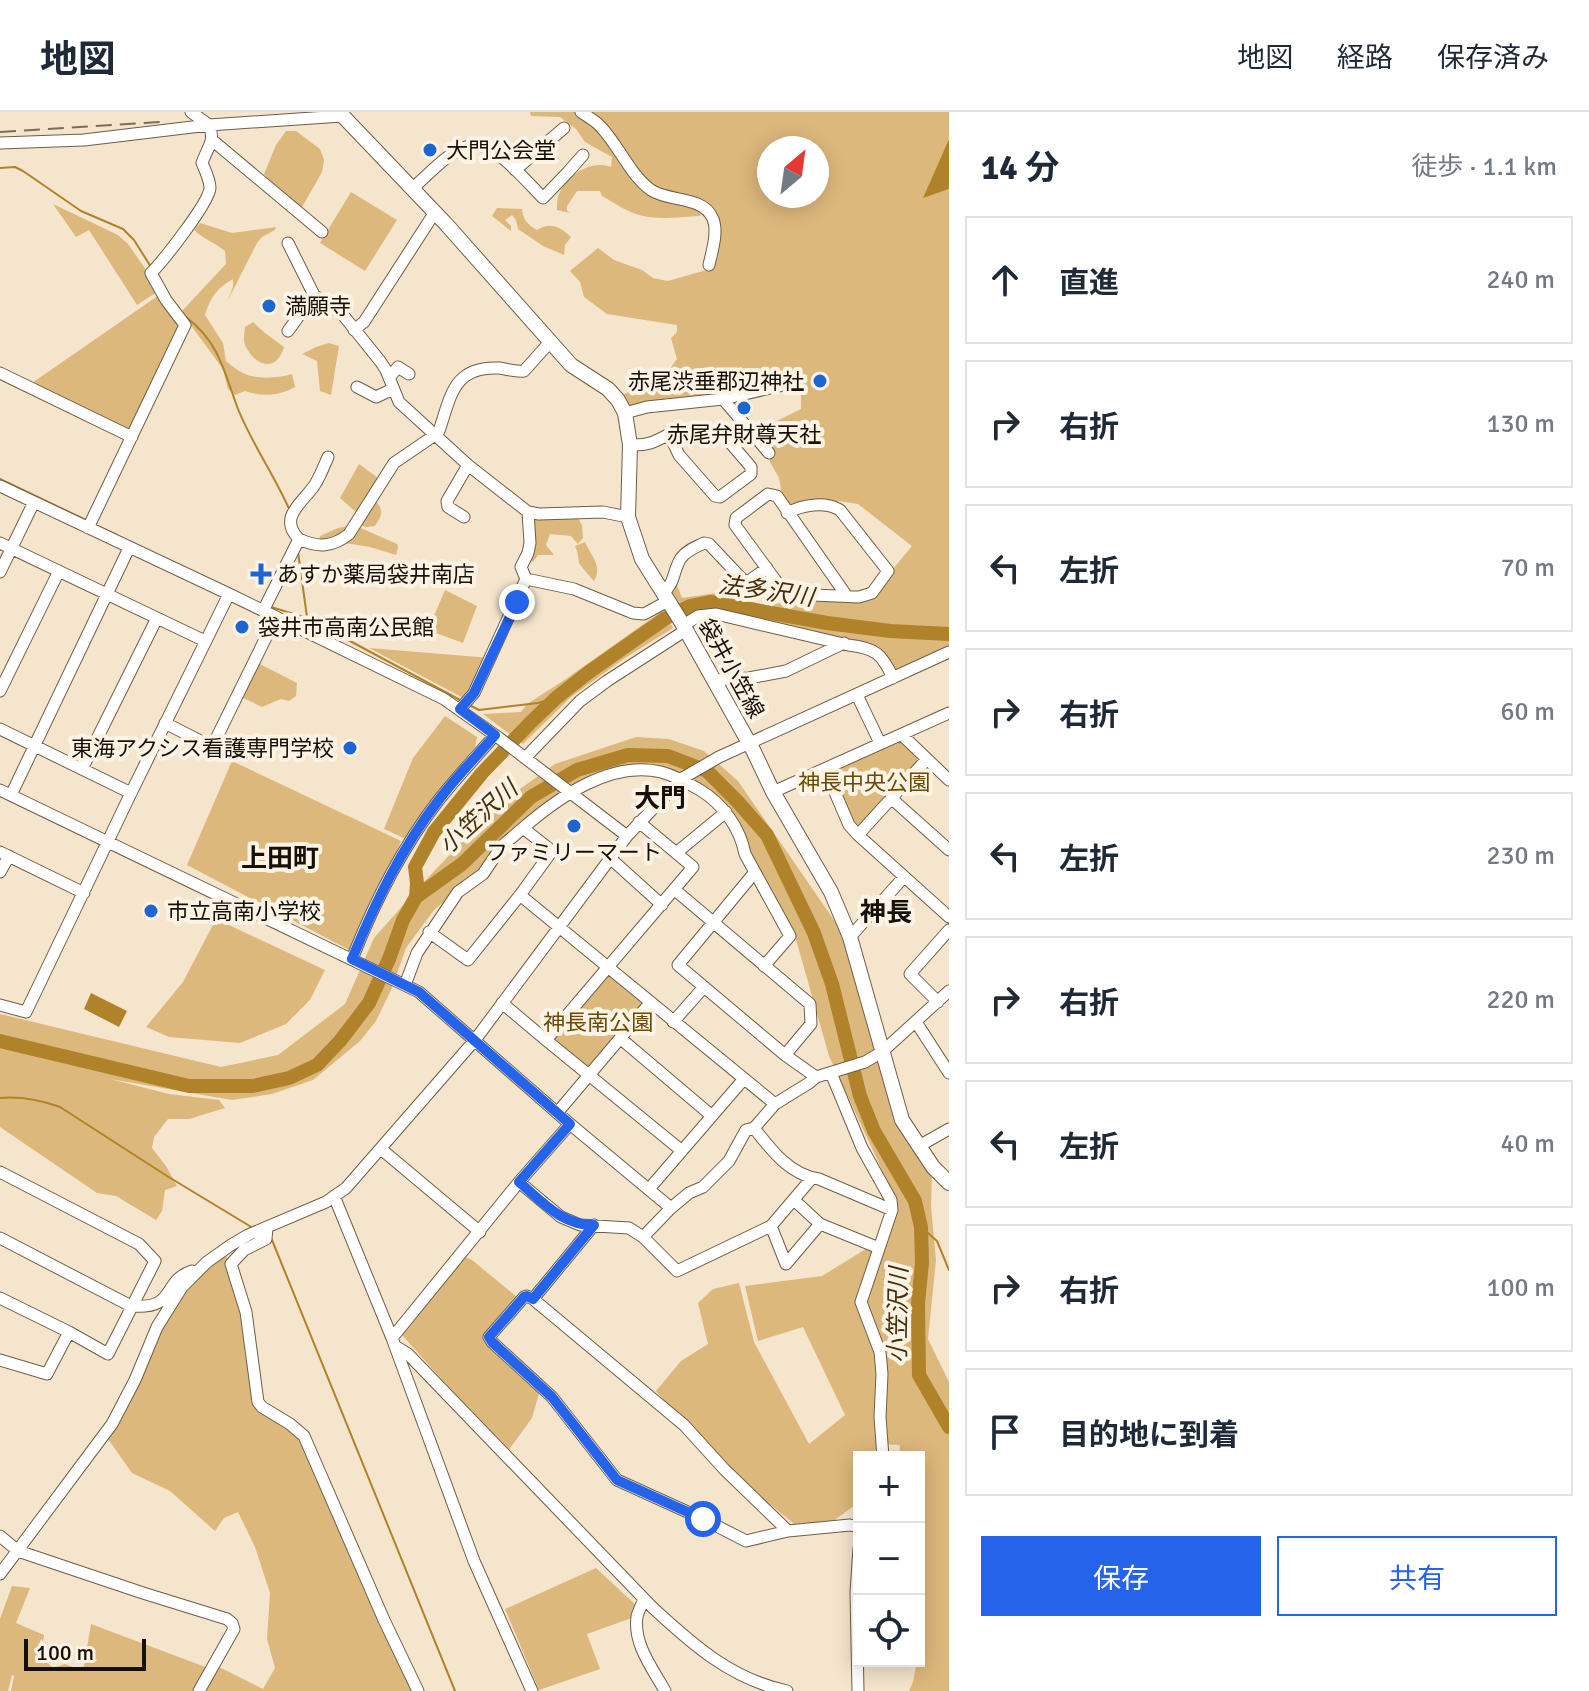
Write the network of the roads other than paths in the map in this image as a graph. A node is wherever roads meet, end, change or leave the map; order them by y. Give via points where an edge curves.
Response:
1 (191, 112) edge
2 (581, 112) edge
3 (340, 114) edge
4 (209, 125) junction
5 (564, 128) dead end
6 (212, 140) junction
7 (0, 143) edge
8 (583, 155) dead end
9 (515, 170) junction
10 (412, 189) junction
11 (435, 212) junction
12 (322, 232) dead end
13 (288, 243) dead end
14 (709, 265) dead end
15 (314, 295) junction
16 (354, 330) junction
17 (288, 331) dead end
18 (550, 342) junction
19 (0, 373) edge
20 (409, 374) dead end
21 (796, 382) dead end
22 (391, 383) junction
23 (357, 387) dead end
24 (723, 399) junction
25 (625, 413) junction
26 (669, 434) junction
27 (435, 435) junction
28 (132, 437) junction
29 (630, 445) junction
30 (769, 453) dead end
31 (328, 457) dead end
32 (468, 465) junction
33 (0, 486) edge
34 (34, 502) junction
35 (528, 512) junction
36 (787, 513) junction
37 (464, 517) dead end
38 (628, 517) junction
39 (88, 528) junction
40 (299, 539) junction
41 (6, 546) edge
42 (129, 548) junction
43 (767, 568) junction
44 (59, 571) junction
45 (0, 572) edge
46 (526, 579) junction
47 (107, 594) junction
48 (229, 594) junction
49 (846, 595) junction
50 (667, 600) junction
51 (263, 611) junction
52 (276, 617) junction
53 (157, 618) junction
54 (684, 626) junction
55 (205, 641) junction
56 (844, 643) junction
57 (949, 652) edge
58 (893, 678) junction
59 (714, 680) junction
60 (0, 691) edge
61 (857, 695) junction
62 (460, 709) junction
63 (949, 713) edge
64 (165, 723) junction
65 (0, 729) edge
66 (902, 735) junction
67 (497, 737) junction
68 (880, 743) junction
69 (749, 744) junction
70 (36, 747) junction
71 (521, 755) junction
72 (927, 759) junction
73 (82, 769) junction
74 (825, 769) junction
75 (682, 778) junction
76 (949, 780) edge
77 (568, 792) junction
78 (773, 792) junction
79 (5, 793) edge
80 (131, 793) junction
81 (891, 798) junction
82 (726, 812) junction
83 (639, 822) junction
84 (523, 828) junction
85 (858, 835) junction
86 (627, 836) junction
87 (108, 842) junction
88 (949, 850) edge
89 (676, 853) junction
90 (4, 854) edge
91 (610, 858) junction
92 (0, 872) edge
93 (755, 872) junction
94 (904, 877) junction
95 (675, 890) junction
96 (84, 893) junction
97 (520, 895) junction
98 (662, 905) junction
99 (949, 917) edge
100 (713, 922) junction
101 (558, 926) junction
102 (949, 930) edge
103 (429, 932) junction
104 (850, 937) junction
105 (354, 960) junction
106 (764, 966) junction
107 (608, 969) junction
108 (401, 982) junction
109 (704, 987) junction
110 (949, 991) edge
111 (938, 1002) junction
112 (502, 1003) junction
113 (650, 1003) junction
114 (0, 1005) edge
115 (673, 1022) junction
116 (916, 1022) junction
117 (620, 1038) junction
118 (475, 1040) junction
119 (546, 1040) junction
120 (882, 1052) junction
121 (785, 1055) junction
122 (832, 1072) junction
123 (949, 1073) edge
124 (590, 1075) junction
125 (816, 1077) junction
126 (743, 1080) junction
127 (775, 1104) junction
128 (557, 1113) junction
129 (712, 1116) junction
130 (570, 1124) junction
131 (754, 1128) junction
132 (949, 1129) edge
133 (919, 1146) junction
134 (381, 1149) junction
135 (682, 1151) junction
136 (0, 1172) edge
137 (812, 1178) junction
138 (519, 1182) junction
139 (949, 1183) edge
140 (649, 1189) junction
141 (334, 1196) junction
142 (794, 1200) junction
143 (671, 1208) junction
144 (892, 1210) junction
145 (820, 1224) junction
146 (594, 1225) junction
147 (771, 1226) junction
148 (267, 1227) junction
149 (480, 1232) junction
150 (643, 1237) junction
151 (0, 1238) edge
152 (879, 1248) junction
153 (199, 1269) junction
154 (0, 1298) edge
155 (533, 1299) junction
156 (131, 1306) junction
157 (69, 1332) junction
158 (393, 1341) junction
159 (0, 1360) edge
160 (883, 1451) edge
161 (853, 1526) edge
162 (788, 1531) junction
163 (0, 1536) edge
164 (18, 1551) junction
165 (0, 1574) edge
166 (856, 1595) edge
167 (644, 1599) junction
168 (199, 1691) edge
169 (418, 1691) edge
170 (532, 1691) edge
171 (665, 1691) edge
172 (787, 1691) edge
173 (858, 1691) edge

1 - 4 street
2 - 14 street via 600,125 651,190 709,212 715,237
3 - 4 street
3 - 10 main road
4 - 6 street
4 - 7 street via 84,140
5 - 9 street
6 - 12 street
6 - 28 street via 202,163 208,194 151,273 185,325
8 - 9 street via 543,198
9 - 10 street via 495,151 475,144 446,157
10 - 11 main road
11 - 16 street
11 - 18 main road
13 - 15 street
15 - 16 street via 343,315
15 - 17 street
16 - 22 street
18 - 25 main road via 571,365 608,389
18 - 27 street via 524,371 488,369 459,379
19 - 28 street
20 - 22 street via 398,367
21 - 24 street
22 - 23 street via 376,397
22 - 27 street via 399,402
24 - 25 street
24 - 30 street
25 - 29 main road, 袋井小笠線
26 - 26 street via 679,455 715,496 751,474 751,467 721,432
26 - 29 street via 647,446
27 - 32 street
27 - 40 street via 394,463 340,541 316,546
28 - 39 street
29 - 38 main road, 袋井小笠線
31 - 40 street via 290,520
32 - 35 street
32 - 37 street via 447,501
33 - 34 street
34 - 39 street
34 - 41 street
35 - 38 street
35 - 46 street via 530,543 521,567
36 - 43 street via 777,496 768,494 736,518 735,525
36 - 49 street
36 - 49 street via 831,505 840,510 888,571 872,593
38 - 50 main road, 袋井小笠線 via 642,559
39 - 42 street
40 - 51 street
41 - 44 street
41 - 45 street
42 - 47 street
42 - 48 street
43 - 49 street via 784,592
43 - 50 street via 743,580 704,543 682,557
44 - 47 street
44 - 60 street
46 - 50 street via 574,589 633,613 644,614
46 - 62 street via 474,693
47 - 53 street
47 - 70 street
48 - 51 street
48 - 55 street
50 - 54 main road, 袋井小笠線
51 - 52 street
52 - 62 street
52 - 64 street via 212,747
53 - 55 street
53 - 73 street
54 - 56 street via 698,616 716,614
54 - 59 main road, 袋井小笠線
54 - 71 street via 580,701
55 - 64 street
56 - 58 street via 884,659
56 - 59 street via 786,671
57 - 58 street
58 - 61 street
59 - 69 main road, 袋井小笠線
61 - 68 street
61 - 69 street
62 - 67 street
63 - 66 street
64 - 80 street
65 - 70 street
66 - 68 street
66 - 72 street
67 - 71 street
67 - 105 street via 417,831 383,888
68 - 74 street
69 - 75 street
69 - 78 main road, 袋井小笠線
70 - 73 street
70 - 79 street
71 - 77 street
72 - 76 street
72 - 81 street
73 - 80 street
74 - 78 street
74 - 85 street
75 - 77 street via 640,770
75 - 82 street
75 - 83 street
77 - 84 street
77 - 86 street
78 - 104 main road, 袋井小笠線 via 831,892
79 - 87 street
80 - 87 street
81 - 85 street
81 - 88 street
82 - 89 street
82 - 93 street
83 - 86 street
83 - 89 street
84 - 97 street via 552,851
84 - 103 street via 502,846 483,874 458,892
85 - 94 street
86 - 91 street
87 - 96 street
87 - 105 street
89 - 95 street via 693,867
90 - 92 street
90 - 96 street
91 - 98 street
91 - 101 street
93 - 100 street
93 - 106 street via 790,936
94 - 99 street
94 - 104 street
95 - 98 street
95 - 100 street
96 - 114 street via 26,1012
97 - 101 street
97 - 103 street via 468,960
98 - 107 street
100 - 106 street
100 - 109 street via 678,965
101 - 107 street
101 - 112 street
102 - 111 street via 910,974
103 - 108 street
104 - 120 main road, 袋井小笠線
105 - 108 street
106 - 121 street via 810,1004 811,1024
107 - 113 street
107 - 119 street
108 - 118 street
109 - 115 street
109 - 121 street
110 - 111 street
111 - 116 street
112 - 118 street
112 - 119 street
113 - 115 street
113 - 117 street
115 - 126 street
116 - 120 street
116 - 123 street
117 - 124 street
117 - 129 street
118 - 128 street
118 - 134 street
119 - 124 street
120 - 122 street
120 - 133 main road, 袋井小笠線 via 902,1120
121 - 125 street
122 - 125 street
122 - 144 street
124 - 128 street
124 - 135 street
125 - 127 street
126 - 127 street
126 - 129 street
127 - 131 street
128 - 130 street
129 - 135 street
130 - 138 street
130 - 140 street
131 - 137 street via 780,1161
131 - 143 street via 746,1130 729,1161 703,1187
132 - 133 street
133 - 139 main road, 袋井小笠線
134 - 141 street
134 - 149 street
135 - 140 street
136 - 156 street via 139,1244 155,1261
137 - 142 street
137 - 144 street
138 - 146 street via 561,1217
138 - 149 street
140 - 143 street
141 - 148 street
141 - 158 street
142 - 145 street
142 - 147 street
143 - 150 street
144 - 152 street
145 - 147 street via 786,1264
145 - 152 street
146 - 150 street via 629,1228
146 - 155 street
147 - 150 street via 677,1271
148 - 153 street
148 - 169 street via 266,1239 231,1264 246,1312 258,1402 304,1436
149 - 158 street
151 - 156 street
152 - 160 street via 861,1302 880,1352
153 - 156 street via 185,1273 157,1305
153 - 164 street via 164,1314 112,1424
154 - 157 street
155 - 162 street via 684,1425
155 - 162 street via 524,1297 489,1337 552,1397 617,1480 746,1541
156 - 157 street via 108,1354
157 - 159 street via 47,1374
158 - 167 street
158 - 170 street via 474,1561
161 - 162 street
163 - 164 street
164 - 165 street
164 - 168 street via 227,1619 234,1629
166 - 173 street
167 - 171 street via 637,1616 638,1638
167 - 172 street via 713,1660

